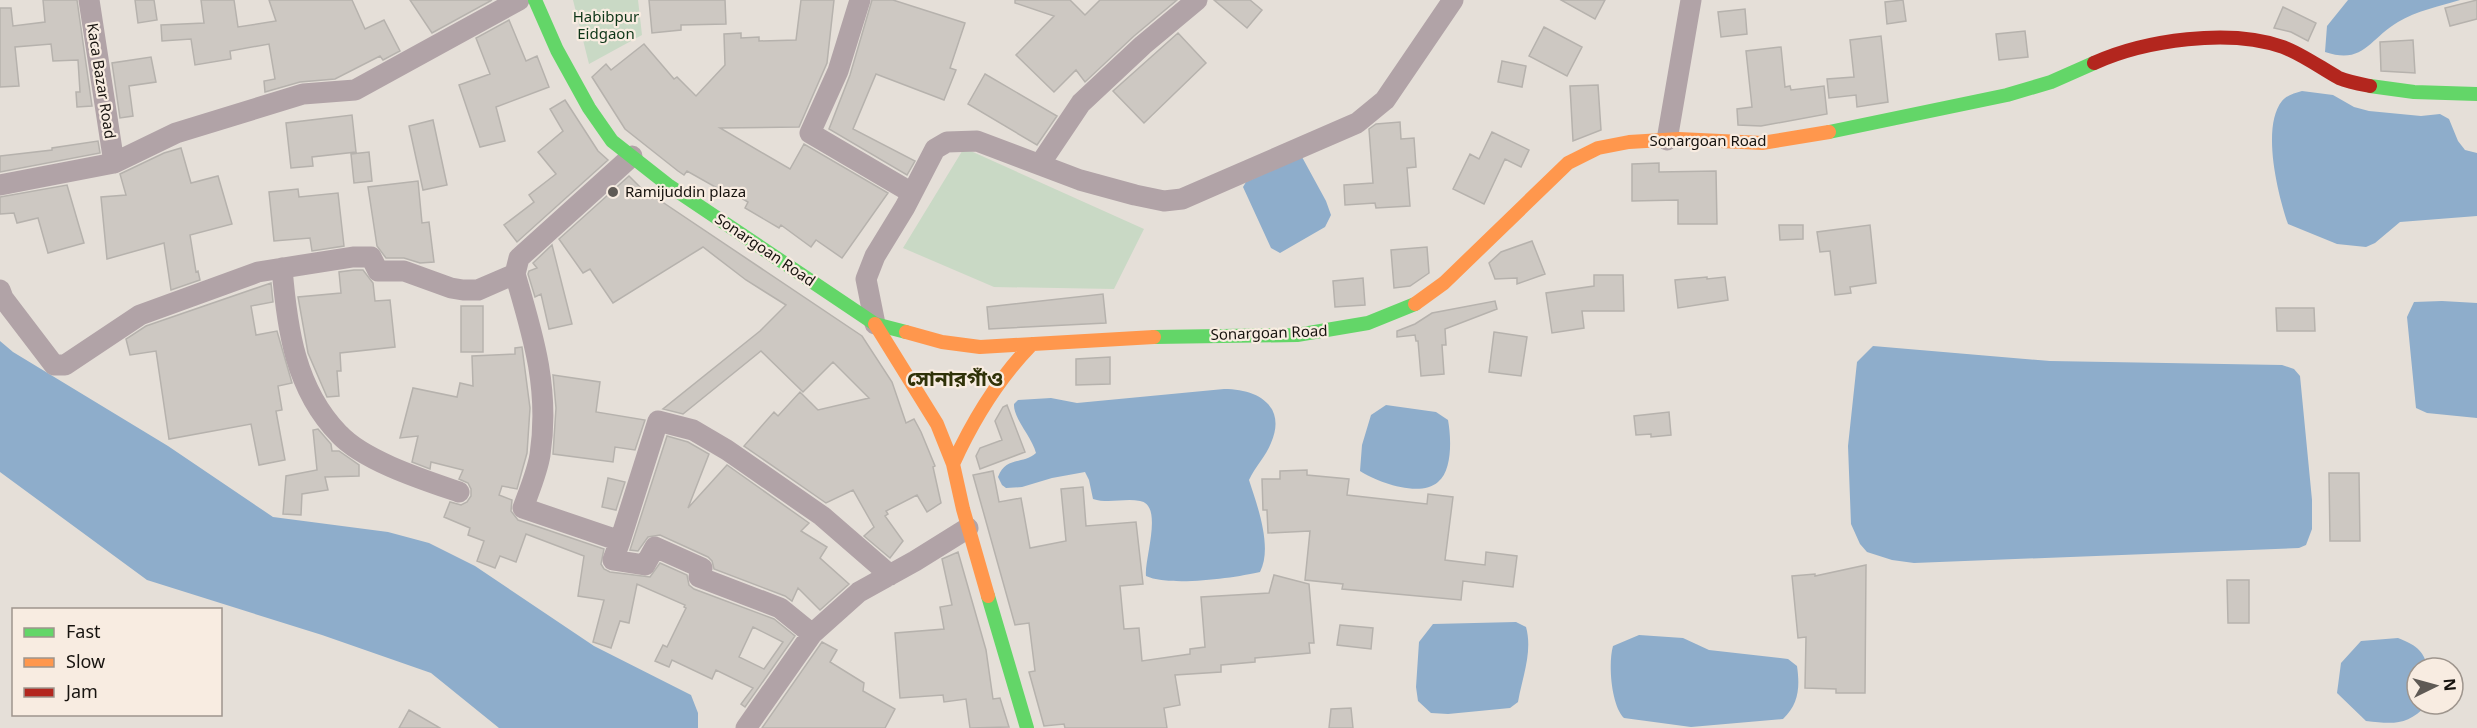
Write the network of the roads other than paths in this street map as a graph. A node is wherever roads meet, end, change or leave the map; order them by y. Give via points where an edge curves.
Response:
1 (89, 0) edge
2 (519, 0) edge
3 (535, 0) edge
4 (860, 0) edge
5 (1197, 0) edge
6 (1454, 0) edge
7 (1691, 0) edge
8 (2477, 94) edge
9 (1667, 140) junction
10 (632, 156) junction
11 (114, 163) junction
12 (1040, 164) junction
13 (0, 185) edge
14 (912, 194) junction
15 (282, 268) junction
16 (514, 274) junction
17 (0, 290) edge
18 (874, 324) junction
19 (1032, 344) junction
20 (953, 464) junction
21 (459, 492) dead end
22 (968, 528) junction
23 (621, 541) junction
24 (890, 575) junction
25 (812, 634) junction
26 (746, 728) edge
27 (1027, 728) edge

1 - 11 street, Kaca Bazar Road
2 - 11 street via 355,90 303,94 176,133
3 - 10 main road, Sonargoan Road via 556,50 588,108 612,141
4 - 14 street via 838,71 810,133
5 - 12 street via 1081,103
6 - 12 street via 1385,100 1357,123 1182,199 1164,201 1135,195
7 - 9 street
8 - 9 main road, Sonargoan Road via 2377,88 2342,79 2283,47 2209,38 2158,42 2007,95 1817,134 1762,143
9 - 19 main road, Sonargoan Road via 1613,144 1568,163 1444,283 1408,308 1368,323 1297,335 1190,335
10 - 16 street via 519,258
10 - 18 main road, Sonargoan Road via 668,185
11 - 13 street
12 - 14 street via 977,141 947,141 935,149
14 - 18 street via 875,256 866,279
15 - 16 street via 370,258 378,271 404,271 464,290 478,290
15 - 17 street via 140,315 65,365 54,365
15 - 21 street via 286,322 299,371 310,397 340,436 411,476
16 - 23 street via 537,346 542,400 540,458 523,508
18 - 19 main road, Sonargoan Road via 942,342 980,347
18 - 20 main road, Sonargoan Road via 937,424
19 - 20 main road via 1015,360 969,429
20 - 22 main road, Sonargoan Road
22 - 24 street
22 - 27 main road, Sonargoan Road
23 - 24 street via 658,421 693,430 727,450 822,516
23 - 25 street via 613,560 645,565 655,547 702,567 699,577 780,608
24 - 25 street via 859,592
25 - 26 street

